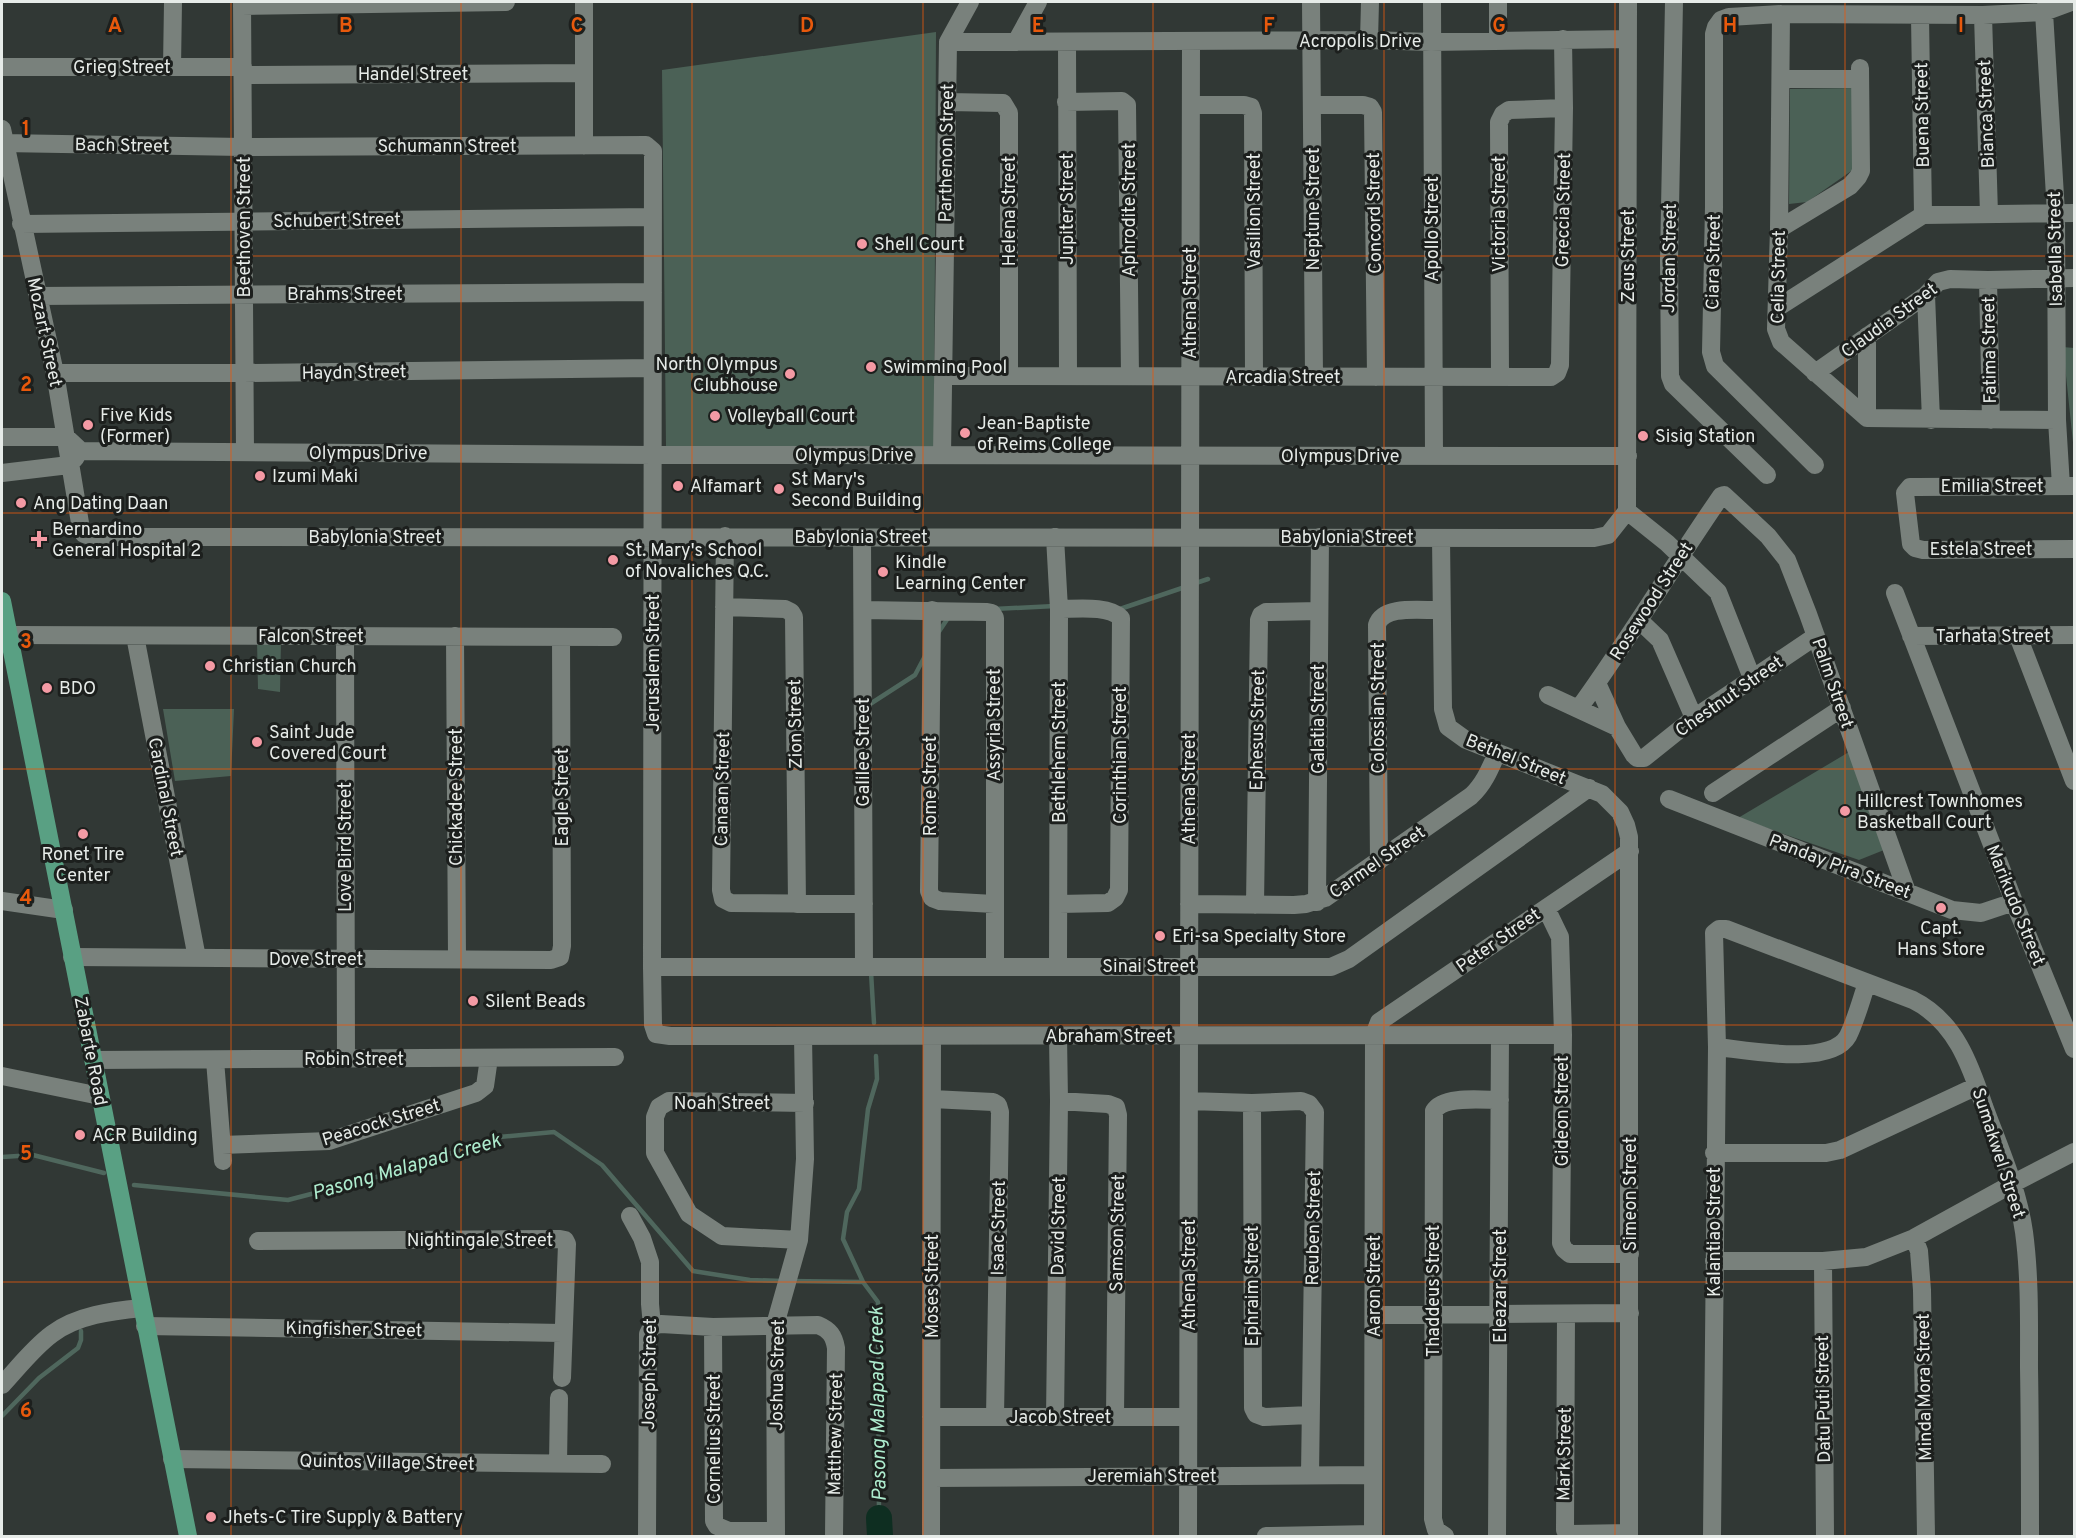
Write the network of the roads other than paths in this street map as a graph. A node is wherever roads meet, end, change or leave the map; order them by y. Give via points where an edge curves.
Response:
1 (173, 2) edge
2 (506, 2) edge
3 (585, 2) edge
4 (970, 2) edge
5 (1038, 2) edge
6 (1311, 2) edge
7 (1370, 2) edge
8 (1432, 2) edge
9 (1498, 2) edge
10 (1628, 2) edge
11 (1674, 2) edge
12 (2072, 2) edge
13 (242, 4) edge
14 (2042, 5) edge
15 (1780, 14) junction
16 (1983, 15) junction
17 (1920, 16) junction
18 (1563, 39) junction
19 (1628, 39) junction
20 (1311, 40) junction
21 (1369, 40) junction
22 (1191, 41) junction
23 (1498, 41) junction
24 (948, 42) junction
25 (1016, 42) junction
26 (1067, 42) junction
27 (1431, 42) junction
28 (2, 67) edge
29 (172, 67) junction
30 (243, 71) junction
31 (584, 73) junction
32 (1780, 79) junction
33 (948, 102) junction
34 (1066, 102) junction
35 (1191, 105) junction
36 (1312, 105) junction
37 (1564, 108) junction
38 (2, 139) edge
39 (584, 146) junction
40 (243, 147) junction
41 (650, 148) joint
42 (1989, 213) junction
43 (2065, 213) edge
44 (1923, 215) junction
45 (653, 217) junction
46 (244, 221) junction
47 (21, 224) junction
48 (1779, 229) junction
49 (2056, 278) junction
50 (2074, 278) edge
51 (1988, 280) junction
52 (653, 292) junction
53 (244, 295) junction
54 (37, 296) junction
55 (1926, 296) junction
56 (1777, 308) junction
57 (1867, 336) junction
58 (2066, 341) edge
59 (653, 368) junction
60 (55, 373) junction
61 (244, 373) junction
62 (1815, 373) junction
63 (944, 376) junction
64 (1009, 376) junction
65 (1068, 376) junction
66 (1130, 376) junction
67 (1190, 376) junction
68 (1254, 376) junction
69 (1314, 376) junction
70 (1376, 377) junction
71 (1433, 377) junction
72 (1500, 377) junction
73 (1551, 377) joint
74 (1868, 418) junction
75 (1931, 420) junction
76 (1991, 420) junction
77 (2057, 420) junction
78 (2, 437) edge
79 (66, 437) junction
80 (245, 452) junction
81 (653, 455) junction
82 (942, 455) junction
83 (1189, 455) junction
84 (1434, 456) junction
85 (1628, 456) junction
86 (75, 458) junction
87 (1815, 465) dead end
88 (2, 473) edge
89 (1767, 475) dead end
90 (2068, 486) edge
91 (1910, 487) joint
92 (1724, 495) joint
93 (1627, 511) junction
94 (725, 536) junction
95 (652, 537) junction
96 (862, 537) junction
97 (1055, 537) junction
98 (1189, 537) junction
99 (1320, 537) junction
100 (1441, 538) junction
101 (2074, 549) edge
102 (1680, 555) junction
103 (1894, 593) dead end
104 (2, 601) edge
105 (724, 607) junction
106 (1059, 609) junction
107 (863, 610) junction
108 (932, 610) junction
109 (1441, 610) junction
110 (1319, 611) junction
111 (1640, 621) junction
112 (8, 635) junction
113 (135, 636) junction
114 (345, 636) junction
115 (455, 636) junction
116 (1816, 636) junction
117 (1911, 636) junction
118 (2018, 636) junction
119 (2074, 636) edge
120 (561, 637) junction
121 (613, 637) dead end
122 (7, 659) edge
123 (1752, 678) junction
124 (1597, 683) junction
125 (1548, 695) dead end
126 (1579, 708) junction
127 (1842, 708) junction
128 (1694, 718) junction
129 (1617, 727) junction
130 (1497, 753) junction
131 (2074, 781) edge
132 (1588, 788) junction
133 (1713, 793) dead end
134 (1669, 799) dead end
135 (1630, 851) junction
136 (1378, 861) junction
137 (1907, 892) junction
138 (2, 901) edge
139 (1317, 902) junction
140 (2014, 902) junction
141 (796, 904) junction
142 (864, 904) junction
143 (994, 904) junction
144 (1059, 904) junction
145 (1189, 904) junction
146 (1255, 905) junction
147 (1545, 908) junction
148 (64, 910) junction
149 (1719, 929) joint
150 (72, 957) junction
151 (560, 957) joint
152 (197, 958) junction
153 (457, 958) junction
154 (346, 959) junction
155 (1189, 966) junction
156 (652, 967) junction
157 (864, 967) junction
158 (995, 967) junction
159 (1058, 967) junction
160 (1867, 983) junction
161 (656, 1034) joint
162 (1189, 1035) junction
163 (1374, 1035) junction
164 (1500, 1035) junction
165 (1563, 1035) junction
166 (803, 1036) junction
167 (932, 1036) junction
168 (1058, 1036) junction
169 (1717, 1047) junction
170 (2074, 1048) edge
171 (615, 1057) dead end
172 (489, 1058) junction
173 (346, 1059) junction
174 (94, 1060) junction
175 (215, 1060) junction
176 (2, 1076) edge
177 (1977, 1086) junction
178 (100, 1096) junction
179 (932, 1099) junction
180 (1500, 1100) junction
181 (1059, 1101) junction
182 (1189, 1101) junction
183 (805, 1103) junction
184 (1252, 1103) junction
185 (2074, 1152) edge
186 (1714, 1153) junction
187 (2012, 1184) junction
188 (630, 1216) dead end
189 (1914, 1238) junction
190 (799, 1240) junction
191 (258, 1241) dead end
192 (1630, 1254) junction
193 (1714, 1261) junction
194 (1823, 1261) junction
195 (1630, 1313) junction
196 (1500, 1314) junction
197 (1566, 1314) junction
198 (1374, 1315) junction
199 (1433, 1315) junction
200 (143, 1317) junction
201 (775, 1325) junction
202 (652, 1326) junction
203 (713, 1327) junction
204 (562, 1334) junction
205 (562, 1378) dead end
206 (2, 1384) edge
207 (560, 1398) dead end
208 (1310, 1415) junction
209 (1055, 1417) junction
210 (1115, 1417) junction
211 (1188, 1417) junction
212 (931, 1418) junction
213 (995, 1418) junction
214 (172, 1459) junction
215 (558, 1464) junction
216 (602, 1464) dead end
217 (1310, 1475) junction
218 (1373, 1475) junction
219 (1188, 1476) junction
220 (931, 1478) junction
221 (777, 1534) edge
222 (1629, 1534) edge
223 (1373, 1535) edge
224 (188, 1536) edge
225 (646, 1536) edge
226 (834, 1536) edge
227 (931, 1536) edge
228 (1188, 1536) edge
229 (1266, 1536) edge
230 (1445, 1536) edge
231 (1497, 1536) edge
232 (1712, 1536) edge
233 (1825, 1536) edge
234 (1926, 1536) edge
235 (2030, 1536) edge

1 - 29 street
2 - 13 street
3 - 31 street
4 - 24 street, Parthenon Street
5 - 25 street
6 - 20 street, Neptune Street
7 - 21 street
8 - 27 street, Apollo Street
9 - 23 street
10 - 19 street, Zeus Street
11 - 89 street, Jordan Street via 1668,272 1670,376 1673,384
12 - 14 street
13 - 30 street, Beethoven Street
14 - 16 street
14 - 43 street, Isabella Street
15 - 17 street
15 - 32 street, Celia Street
15 - 87 street, Ciara Street via 1729,17 1721,20 1714,34 1711,352 1715,366
16 - 17 street
16 - 42 street, Bianca Street
17 - 44 street, Buena Street
18 - 19 street, Acropolis Drive
18 - 23 street, Acropolis Drive
18 - 37 street, Greccia Street
19 - 85 street, Zeus Street
20 - 21 street, Acropolis Drive
20 - 22 street, Acropolis Drive
20 - 36 street, Neptune Street
21 - 27 street, Acropolis Drive
22 - 26 street, Acropolis Drive
22 - 35 street, Athena Street
23 - 27 street, Acropolis Drive
24 - 25 street, Acropolis Drive
24 - 33 street, Parthenon Street
25 - 26 street, Acropolis Drive
26 - 34 street, Jupiter Street
27 - 71 street, Apollo Street
28 - 29 street, Grieg Street
29 - 30 street, Grieg Street
30 - 31 street, Handel Street
30 - 40 street, Beethoven Street
31 - 39 street
32 - 48 street, Celia Street
32 - 48 street via 1860,73 1860,171 1850,186
33 - 63 street, Parthenon Street
33 - 64 street, Helena Street via 1003,103 1009,114
34 - 65 street, Jupiter Street
34 - 66 street, Aphrodite Street via 1122,101 1127,105
35 - 67 street, Athena Street
35 - 68 street, Vasilion Street via 1244,105 1251,107 1253,113
36 - 69 street, Neptune Street
36 - 70 street, Concord Street via 1363,105 1373,112
37 - 72 street, Victoria Street via 1509,110 1499,122
37 - 73 street, Greccia Street via 1560,365
38 - 40 street, Bach Street
38 - 47 street, Mozart Street
39 - 40 street, Schumann Street
39 - 41 street, Schumann Street
40 - 46 street, Beethoven Street
41 - 45 street, Jerusalem Street
42 - 43 street
42 - 44 street
43 - 49 street, Isabella Street
44 - 56 street
45 - 46 street, Schubert Street
45 - 52 street, Jerusalem Street
46 - 47 street, Schubert Street
46 - 53 street, Beethoven Street
47 - 54 street, Mozart Street
48 - 56 street, Celia Street
49 - 50 street, Claudia Street
49 - 51 street, Claudia Street
49 - 58 street, Isabella Street
51 - 55 street, Claudia Street via 1938,282
51 - 76 street, Fatima Street
52 - 53 street, Brahms Street
52 - 59 street, Jerusalem Street
53 - 54 street, Brahms Street
53 - 61 street, Beethoven Street
54 - 60 street, Mozart Street
55 - 57 street, Claudia Street
55 - 75 street
56 - 62 street, Celia Street via 1778,337
57 - 62 street, Claudia Street
57 - 74 street
58 - 77 street, Isabella Street
59 - 61 street, Haydn Street
59 - 81 street, Jerusalem Street
60 - 61 street, Haydn Street
60 - 79 street, Mozart Street
61 - 80 street, Beethoven Street
62 - 74 street, Celia Street
63 - 64 street, Arcadia Street
63 - 82 street, Parthenon Street
64 - 65 street, Arcadia Street
65 - 66 street, Arcadia Street
66 - 67 street, Arcadia Street
67 - 68 street, Arcadia Street
67 - 83 street, Athena Street
68 - 69 street, Arcadia Street
69 - 70 street, Arcadia Street
70 - 71 street, Arcadia Street
71 - 72 street, Arcadia Street
71 - 84 street, Apollo Street
72 - 73 street, Arcadia Street
74 - 75 street
75 - 76 street
76 - 77 street
77 - 90 street, Isabella Street
78 - 79 street
79 - 86 street
80 - 81 street, Olympus Drive
80 - 86 street, Olympus Drive
81 - 82 street, Olympus Drive
81 - 95 street, Jerusalem Street
82 - 83 street, Olympus Drive
83 - 84 street, Olympus Drive
83 - 98 street, Athena Street
84 - 85 street, Olympus Drive
85 - 93 street, Zeus Street
86 - 88 street, Olympus Drive
86 - 95 street, Babylonia Street via 81,529 93,537
90 - 91 street, Emilia Street
91 - 101 street, Estela Street via 1905,494 1911,544 1915,548
92 - 102 street, Rosewood Street
92 - 116 street, Palm Street via 1780,549
93 - 100 street, Babylonia Street via 1614,530 1601,538
93 - 102 street
94 - 95 street, Babylonia Street
94 - 96 street, Babylonia Street
94 - 105 street, Canaan Street
95 - 156 street, Jerusalem Street
96 - 97 street, Babylonia Street
96 - 107 street, Galilee Street
97 - 98 street, Babylonia Street
97 - 106 street, Bethlehem Street
98 - 99 street, Babylonia Street
98 - 145 street, Athena Street
99 - 100 street, Babylonia Street
99 - 110 street, Galatia Street
100 - 109 street, Bethel Street
102 - 111 street, Rosewood Street
102 - 123 street via 1718,592
103 - 117 street, Marikudo Street
104 - 112 main road, Zabarte Road
105 - 141 street, Zion Street via 785,609 794,617
105 - 141 street, Canaan Street via 723,899 731,903
106 - 144 street, Bethlehem Street
106 - 144 street, Corinthian Street via 1107,610 1121,618 1119,890 1108,903
107 - 108 street, Assyria Street
107 - 142 street, Galilee Street
108 - 143 street, Rome Street via 929,891 932,898 940,901
108 - 143 street, Assyria Street via 987,612 995,618
109 - 130 street, Bethel Street via 1444,718 1456,735
109 - 136 street, Colossian Street via 1394,611 1382,615 1377,625
110 - 139 street, Galatia Street
110 - 146 street, Ephesus Street via 1266,612 1259,620
111 - 124 street, Rosewood Street
111 - 128 street via 1660,640
112 - 113 street, Falcon Street
112 - 122 main road, Zabarte Road
113 - 114 street, Falcon Street
113 - 152 street, Cardinal Street
114 - 115 street, Falcon Street
114 - 154 street, Love Bird Street
115 - 120 street, Falcon Street
115 - 153 street, Chickadee Street
116 - 123 street, Chestnut Street
116 - 127 street, Palm Street
117 - 118 street, Tarhata Street
117 - 140 street, Marikudo Street
118 - 119 street, Tarhata Street
118 - 131 street
120 - 121 street, Falcon Street
120 - 151 street, Eagle Street
122 - 148 main road, Zabarte Road
123 - 128 street, Chestnut Street
124 - 126 street, Rosewood Street
124 - 129 street
125 - 126 street
126 - 129 street
127 - 133 street
127 - 137 street, Palm Street
128 - 129 street, Chestnut Street via 1644,758 1634,755
130 - 132 street, Bethel Street
130 - 136 street, Carmel Street via 1480,787 1471,796
132 - 135 street, Bethel Street via 1602,794 1620,812
132 - 155 street, Sinai Street via 1341,964
134 - 137 street, Panday Pira Street
135 - 147 street, Peter Street
135 - 192 street, Simeon Street
136 - 139 street, Carmel Street
137 - 140 street, Panday Pira Street via 1969,913 1981,914
138 - 148 street
139 - 146 street, Carmel Street
140 - 170 street, Marikudo Street
141 - 142 street, Canaan Street
142 - 157 street, Galilee Street
143 - 158 street, Assyria Street
144 - 159 street, Bethlehem Street
145 - 146 street, Carmel Street
145 - 155 street, Athena Street
147 - 163 street, Peter Street via 1379,1022
147 - 165 street, Gideon Street via 1560,937
148 - 150 main road, Zabarte Road
149 - 160 street, Sumakwel Street
149 - 169 street, Kalantiao Street via 1714,933
150 - 152 street, Dove Street
150 - 174 main road, Zabarte Road
151 - 153 street, Dove Street
152 - 154 street, Dove Street
153 - 154 street, Dove Street
154 - 173 street, Love Bird Street
155 - 159 street, Sinai Street
155 - 162 street, Athena Street
156 - 157 street, Sinai Street
156 - 161 street, Jerusalem Street
157 - 158 street, Sinai Street
158 - 159 street, Sinai Street
160 - 169 street via 1847,1037 1827,1051 1791,1054
160 - 177 street, Sumakwel Street via 1913,1000 1938,1016 1956,1041
161 - 166 street, Abraham Street
162 - 163 street, Abraham Street
162 - 168 street, Abraham Street
162 - 182 street, Athena Street
163 - 164 street, Abraham Street
163 - 198 street, Aaron Street
164 - 165 street, Abraham Street
164 - 180 street, Eleazar Street
165 - 192 street, Gideon Street via 1561,1243 1570,1254
166 - 167 street, Abraham Street
166 - 183 street, Joshua Street
167 - 168 street, Abraham Street
167 - 179 street, Moses Street
168 - 181 street, David Street
169 - 186 street, Kalantiao Street
171 - 172 street, Robin Street
172 - 173 street, Robin Street
172 - 175 street, Peacock Street via 485,1086 476,1093 329,1141 222,1153
173 - 175 street, Robin Street
174 - 175 street, Robin Street
174 - 178 main road, Zabarte Road
176 - 178 street
177 - 186 street via 1840,1150
177 - 187 street, Sumakwel Street
178 - 200 main road, Zabarte Road
179 - 212 street, Moses Street
179 - 213 street, Isaac Street via 993,1102 1000,1112
180 - 196 street, Eleazar Street
180 - 199 street, Thaddeus Street via 1449,1101 1434,1111
181 - 209 street, David Street
181 - 210 street, Samson Street via 1108,1104 1116,1107 1118,1115
182 - 184 street, Reuben Street
182 - 211 street, Athena Street
183 - 190 street, Joshua Street
183 - 190 street, Noah Street via 669,1101 659,1107 655,1117 655,1153 689,1214 722,1236
184 - 208 street, Ephraim Street via 1253,1408 1264,1417
184 - 208 street, Reuben Street via 1301,1101 1315,1112
185 - 187 street
186 - 193 street, Kalantiao Street
187 - 189 street
187 - 235 street, Sumakwel Street via 2024,1231 2029,1285
188 - 202 street, Joseph Street via 650,1262
189 - 194 street via 1866,1257
189 - 234 street, Minda Mora Street via 1922,1290
190 - 201 street, Joshua Street
191 - 204 street, Nightingale Street via 565,1240
192 - 195 street, Simeon Street
193 - 194 street
193 - 232 street, Kalantiao Street
194 - 233 street, Datu Puti Street
195 - 197 street
195 - 222 street, Simeon Street
196 - 197 street
196 - 199 street
196 - 231 street, Eleazar Street
197 - 222 street, Mark Street via 1565,1530 1571,1534
198 - 199 street
198 - 218 street, Aaron Street
199 - 230 street, Thaddeus Street via 1433,1519 1436,1530
200 - 204 street, Kingfisher Street
200 - 206 street, Kingfisher Street via 98,1314 66,1326 40,1345
200 - 214 main road, Zabarte Road
201 - 203 street
201 - 221 street, Joshua Street
201 - 226 street, Matthew Street via 818,1325 832,1333 836,1348
202 - 203 street
202 - 225 street, Joseph Street via 648,1334
203 - 221 street, Cornelius Street via 714,1521 729,1531
204 - 205 street, Nightingale Street
207 - 215 street
208 - 217 street, Reuben Street
209 - 210 street, Jacob Street
209 - 213 street, Jacob Street
210 - 211 street, Jacob Street
211 - 219 street, Athena Street
212 - 213 street, Jacob Street
212 - 220 street, Moses Street
214 - 215 street, Quintos Village Street
214 - 224 main road, Zabarte Road
215 - 216 street, Quintos Village Street
217 - 218 street, Jeremiah Street
217 - 219 street, Jeremiah Street
218 - 223 street, Aaron Street
219 - 220 street, Jeremiah Street
219 - 228 street, Athena Street
220 - 227 street, Moses Street
223 - 229 street

